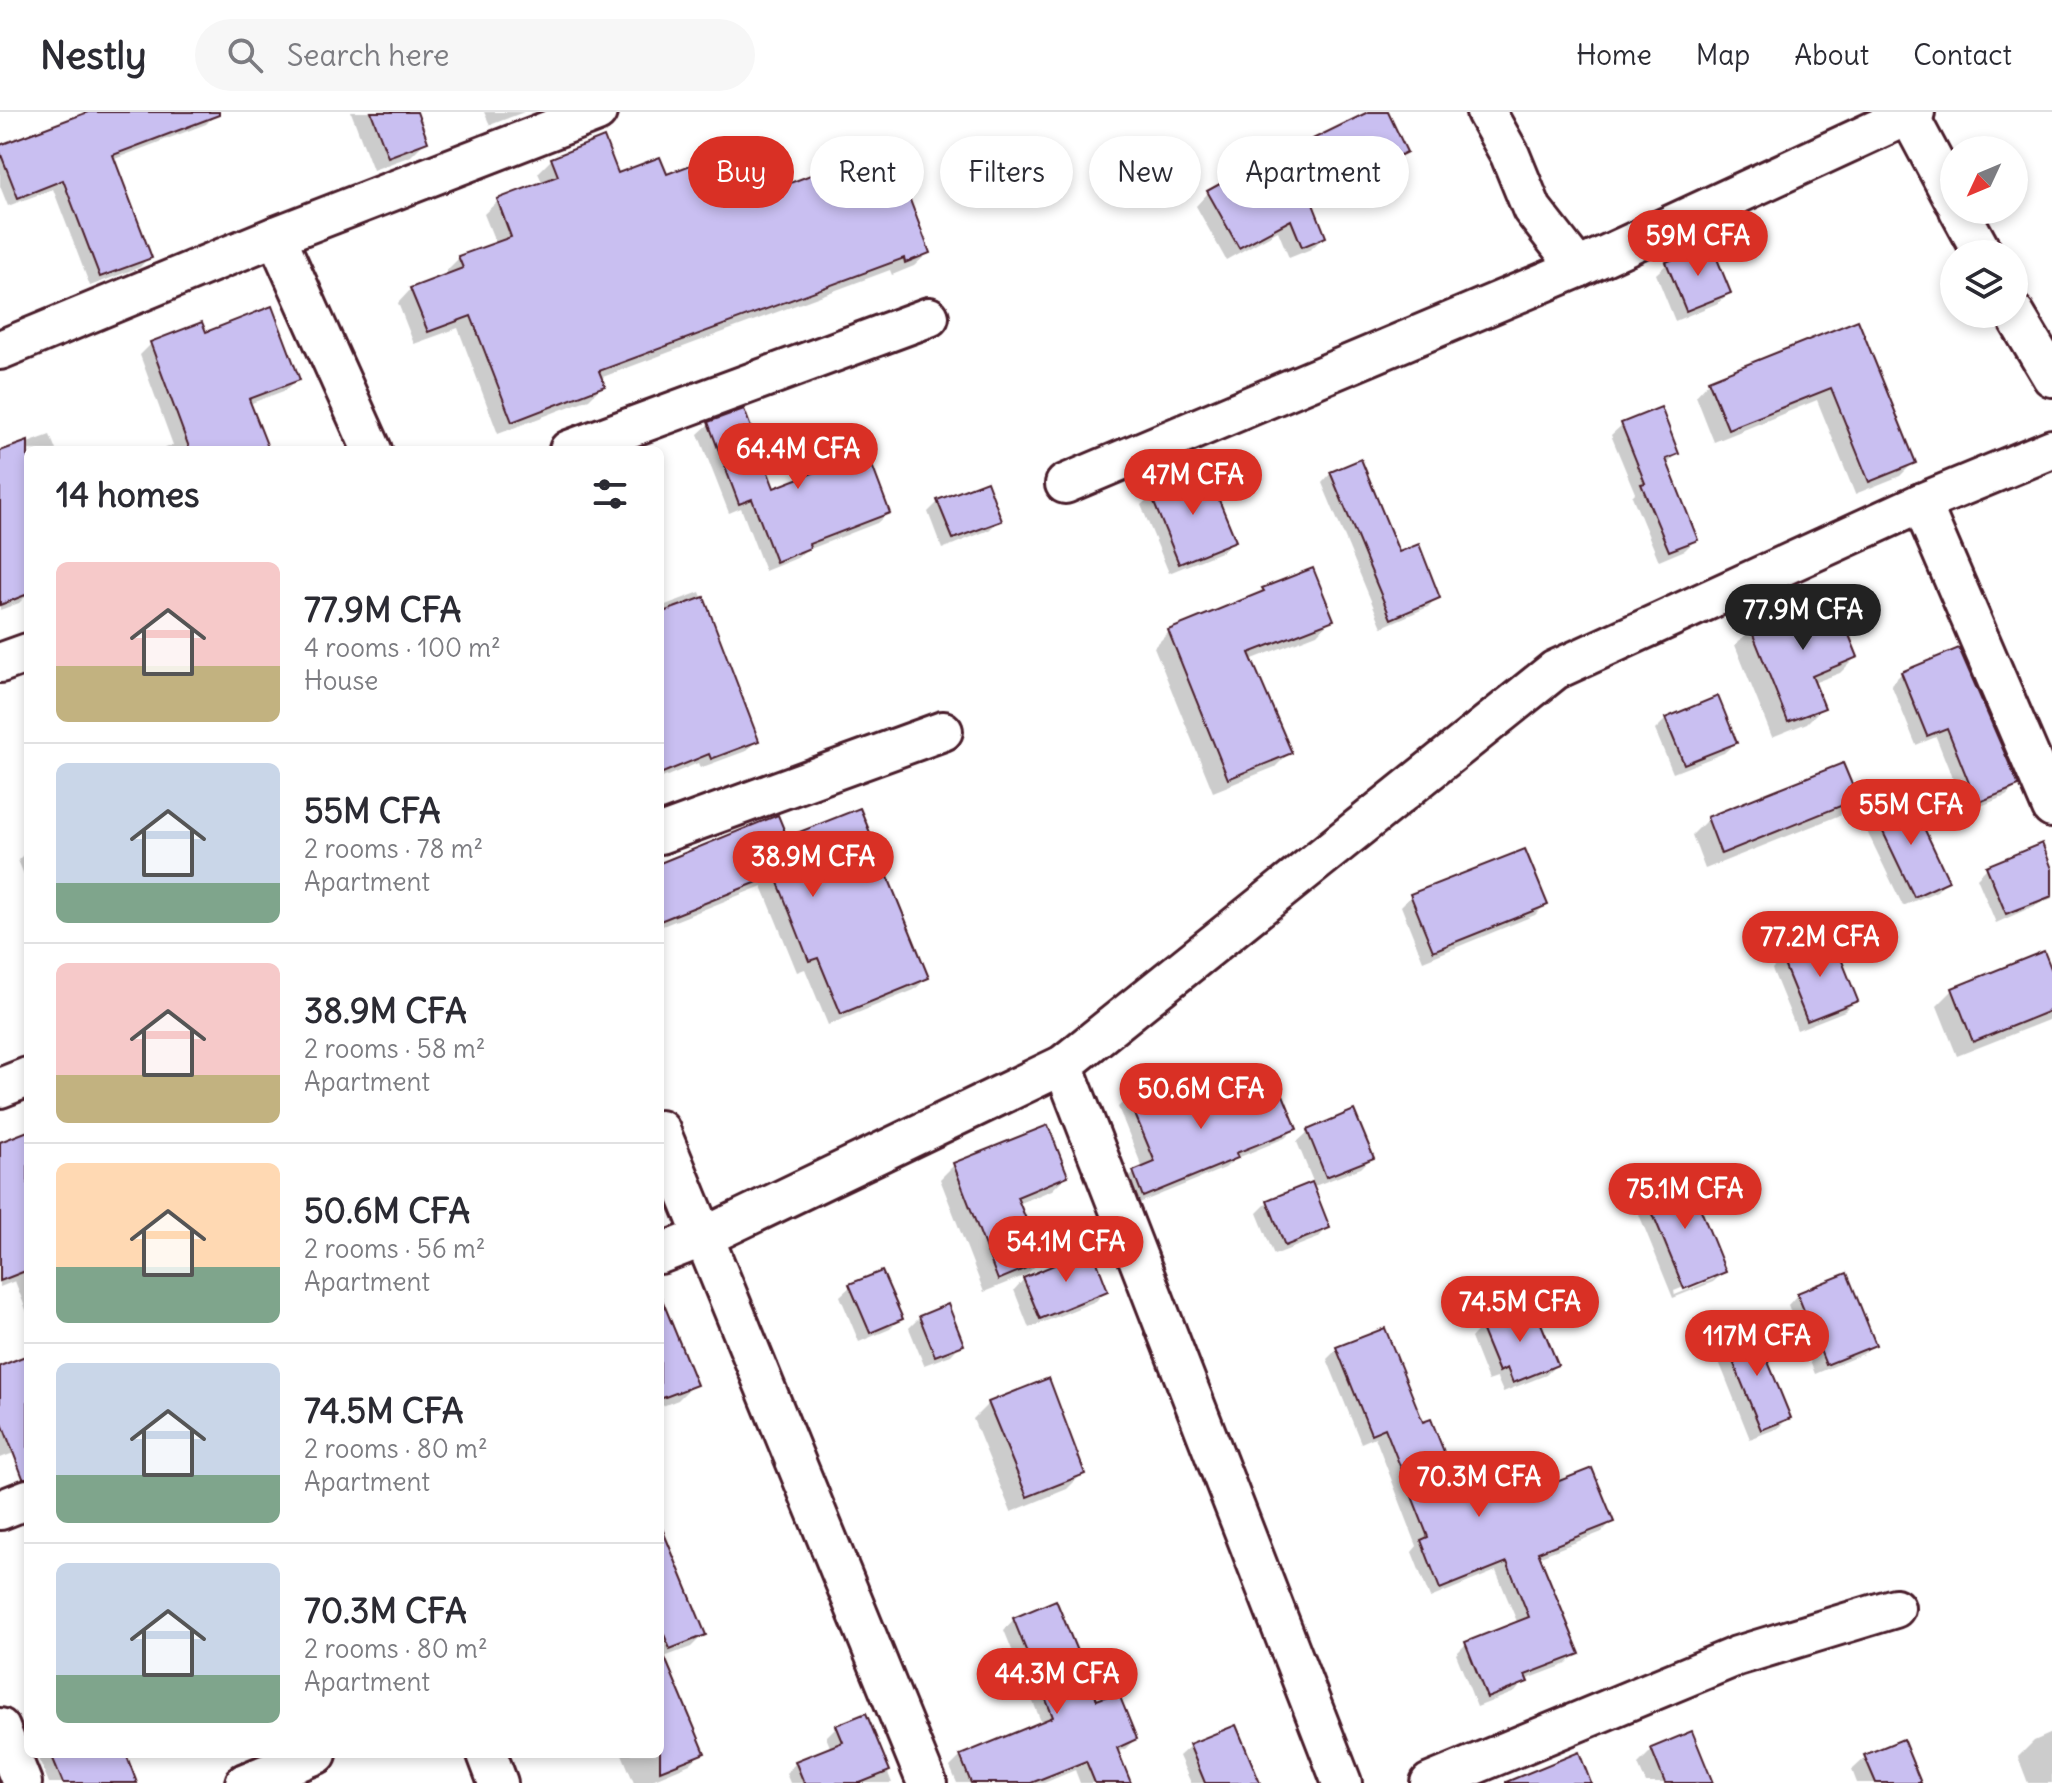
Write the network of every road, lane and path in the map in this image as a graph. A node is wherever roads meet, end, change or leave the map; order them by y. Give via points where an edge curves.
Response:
1 (597, 112) edge
2 (1486, 112) edge
3 (1910, 113) edge
4 (1940, 172) edge
5 (276, 236) junction
6 (1578, 268) junction
7 (929, 317) dead end
8 (2023, 328) edge
9 (0, 350) edge
10 (2052, 377) edge
11 (370, 446) edge
12 (580, 446) edge
13 (2052, 449) edge
14 (1065, 484) dead end
15 (1921, 503) junction
16 (24, 654) edge
17 (0, 663) edge
18 (943, 731) dead end
19 (2052, 808) edge
20 (664, 833) edge
21 (1063, 1065) junction
22 (24, 1079) edge
23 (0, 1088) edge
24 (664, 1140) edge
25 (704, 1237) junction
26 (664, 1252) edge
27 (24, 1501) edge
28 (0, 1510) edge
29 (1895, 1608) dead end
30 (0, 1728) edge
31 (307, 1758) edge
32 (489, 1758) edge
33 (22, 1783) edge
34 (245, 1783) edge
35 (498, 1783) edge
36 (927, 1783) edge
37 (1342, 1783) edge
38 (1430, 1783) edge

1 - 5 street
2 - 6 street via 1532,209
3 - 4 street
3 - 6 street
5 - 9 street
5 - 11 street
6 - 14 street
7 - 12 street
8 - 10 street
13 - 15 street
15 - 19 street
15 - 21 street via 1555,670
16 - 17 street
18 - 20 street
21 - 25 street
21 - 37 street
22 - 23 street
24 - 25 street
25 - 26 street
25 - 36 street
27 - 28 street
29 - 38 street via 1737,1656
30 - 33 street
31 - 34 street
32 - 35 street

